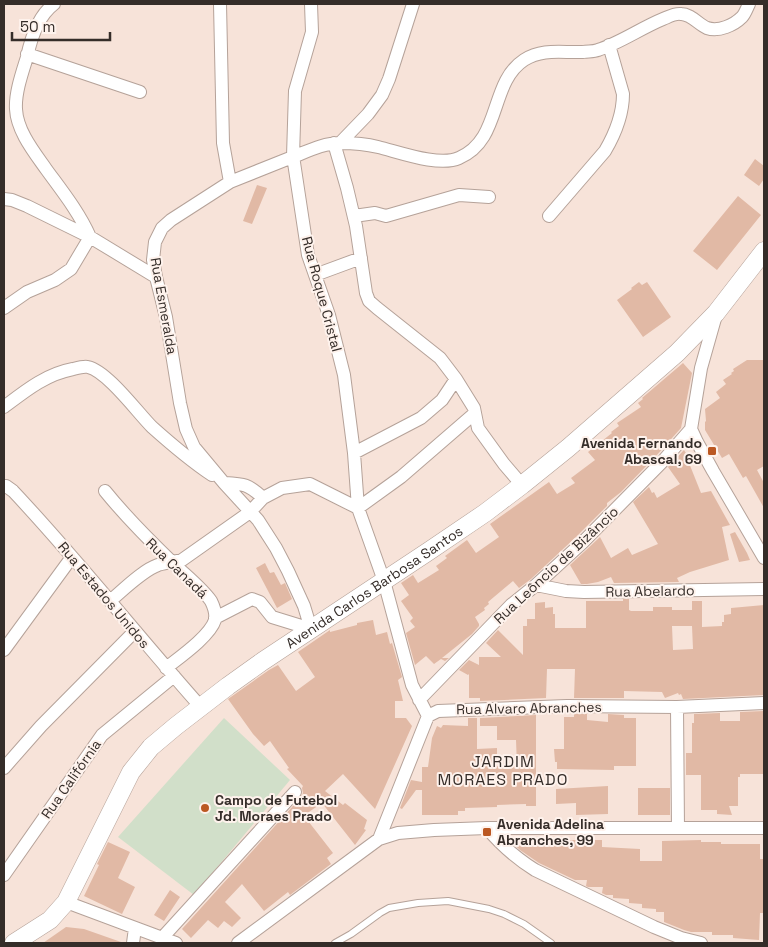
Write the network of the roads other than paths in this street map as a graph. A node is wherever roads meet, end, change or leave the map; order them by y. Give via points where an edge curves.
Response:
1 (54, 4) edge
2 (220, 4) edge
3 (311, 4) edge
4 (413, 4) edge
5 (691, 4) edge
6 (749, 4) edge
7 (681, 14) junction
8 (609, 45) junction
9 (27, 54) junction
10 (140, 92) dead end
11 (337, 143) junction
12 (293, 156) junction
13 (230, 182) junction
14 (489, 197) dead end
15 (4, 199) edge
16 (354, 216) junction
17 (549, 216) dead end
18 (90, 237) junction
19 (764, 251) edge
20 (361, 258) junction
21 (315, 275) junction
22 (156, 277) junction
23 (4, 308) edge
24 (705, 335) junction
25 (456, 379) junction
26 (4, 407) edge
27 (475, 413) junction
28 (691, 429) junction
29 (354, 453) junction
30 (224, 484) junction
31 (522, 484) junction
32 (5, 486) edge
33 (105, 491) dead end
34 (263, 498) junction
35 (358, 508) junction
36 (250, 512) junction
37 (72, 557) junction
38 (764, 558) edge
39 (172, 563) junction
40 (384, 581) junction
41 (536, 585) junction
42 (764, 589) edge
43 (110, 601) junction
44 (215, 618) junction
45 (311, 629) junction
46 (135, 631) junction
47 (4, 650) edge
48 (170, 672) junction
49 (419, 700) junction
50 (764, 703) edge
51 (200, 706) junction
52 (677, 707) junction
53 (428, 716) junction
54 (4, 768) edge
55 (295, 792) dead end
56 (487, 828) junction
57 (678, 828) junction
58 (764, 828) edge
59 (379, 839) junction
60 (4, 875) edge
61 (66, 902) junction
62 (135, 928) junction
63 (162, 938) junction
64 (14, 943) edge
65 (133, 943) edge
66 (176, 943) edge
67 (238, 943) edge
68 (336, 943) edge
69 (551, 943) edge
70 (701, 943) edge

1 - 9 street via 40,21
2 - 13 street via 223,143
3 - 12 street, Rua Roque Cristal via 312,32 295,91
4 - 11 street via 382,95 368,114
5 - 7 street
6 - 7 street via 743,16 723,28 707,28
7 - 8 street via 662,19
8 - 11 street via 596,51 553,51 524,60 504,86 484,138 474,150 458,159 427,159 376,146
8 - 17 street via 623,94 618,125 605,151
9 - 10 street
9 - 18 street via 16,110 21,130 77,212
11 - 12 street, Rua Esmeralda
11 - 16 street
12 - 13 street, Rua Esmeralda
12 - 21 street, Rua Roque Cristal via 308,255
13 - 22 street, Rua Esmeralda via 162,228 155,242 153,260
14 - 16 street via 459,195 386,216 375,213
15 - 18 street via 27,206
16 - 20 street
18 - 22 street
18 - 23 street via 72,269
19 - 24 main road, Avenida Carlos Barbosa Santos via 716,313
20 - 21 street
20 - 25 street via 369,301 440,358
21 - 29 street, Rua Roque Cristal via 344,375
22 - 30 street, Rua Esmeralda via 186,429 194,447
24 - 28 street
24 - 31 main road, Avenida Carlos Barbosa Santos via 677,353
25 - 27 street
25 - 29 street via 442,400 421,418
26 - 30 street, Rua Esmeralda via 46,378 88,367 112,383 176,448
27 - 31 street via 478,428
27 - 35 street
28 - 38 street
28 - 41 street, Rua Leôncio de Bizâncio via 616,510
29 - 35 street, Rua Roque Cristal
30 - 34 street via 242,484
30 - 36 street, Rua Esmeralda
31 - 40 main road, Avenida Carlos Barbosa Santos
32 - 37 street, Rua Estados Unidos via 50,530
33 - 39 street, Rua Canadá
34 - 35 street via 282,488 310,484
34 - 36 street
35 - 40 street, Rua Roque Cristal
36 - 39 street via 182,560
36 - 45 street, Rua Esmeralda via 288,571
37 - 43 street, Rua Estados Unidos
37 - 47 street
39 - 43 street via 159,564 147,570
39 - 44 street, Rua Canadá via 210,600
40 - 45 main road, Avenida Carlos Barbosa Santos
40 - 49 street, Rua Roque Cristal via 407,670
41 - 42 street, Rua Abelardo via 566,592
41 - 49 street, Rua Leôncio de Bizâncio via 511,605
43 - 46 street, Rua Estados Unidos
44 - 45 street via 252,598 260,602 272,617
44 - 48 street via 210,630
45 - 51 main road, Avenida Carlos Barbosa Santos
46 - 48 street, Rua Estados Unidos
46 - 54 street via 40,726
48 - 51 street, Rua Estados Unidos
48 - 60 street, Rua Califórnia via 102,735
49 - 53 street, Rua Roque Cristal
50 - 52 street, Rua Alvaro Abranches
51 - 61 main road, Avenida Carlos Barbosa Santos via 151,747 131,772
52 - 53 street, Rua Alvaro Abranches via 455,710 438,711
52 - 57 street
53 - 59 street
55 - 63 street
56 - 57 street
56 - 59 street via 398,833
56 - 70 street via 506,849 535,870 654,927
57 - 58 street
59 - 67 street
61 - 62 street
61 - 64 main road, Avenida Carlos Barbosa Santos via 50,920
62 - 63 street
62 - 65 street
63 - 66 street
68 - 69 lane via 389,908 448,901 504,914

